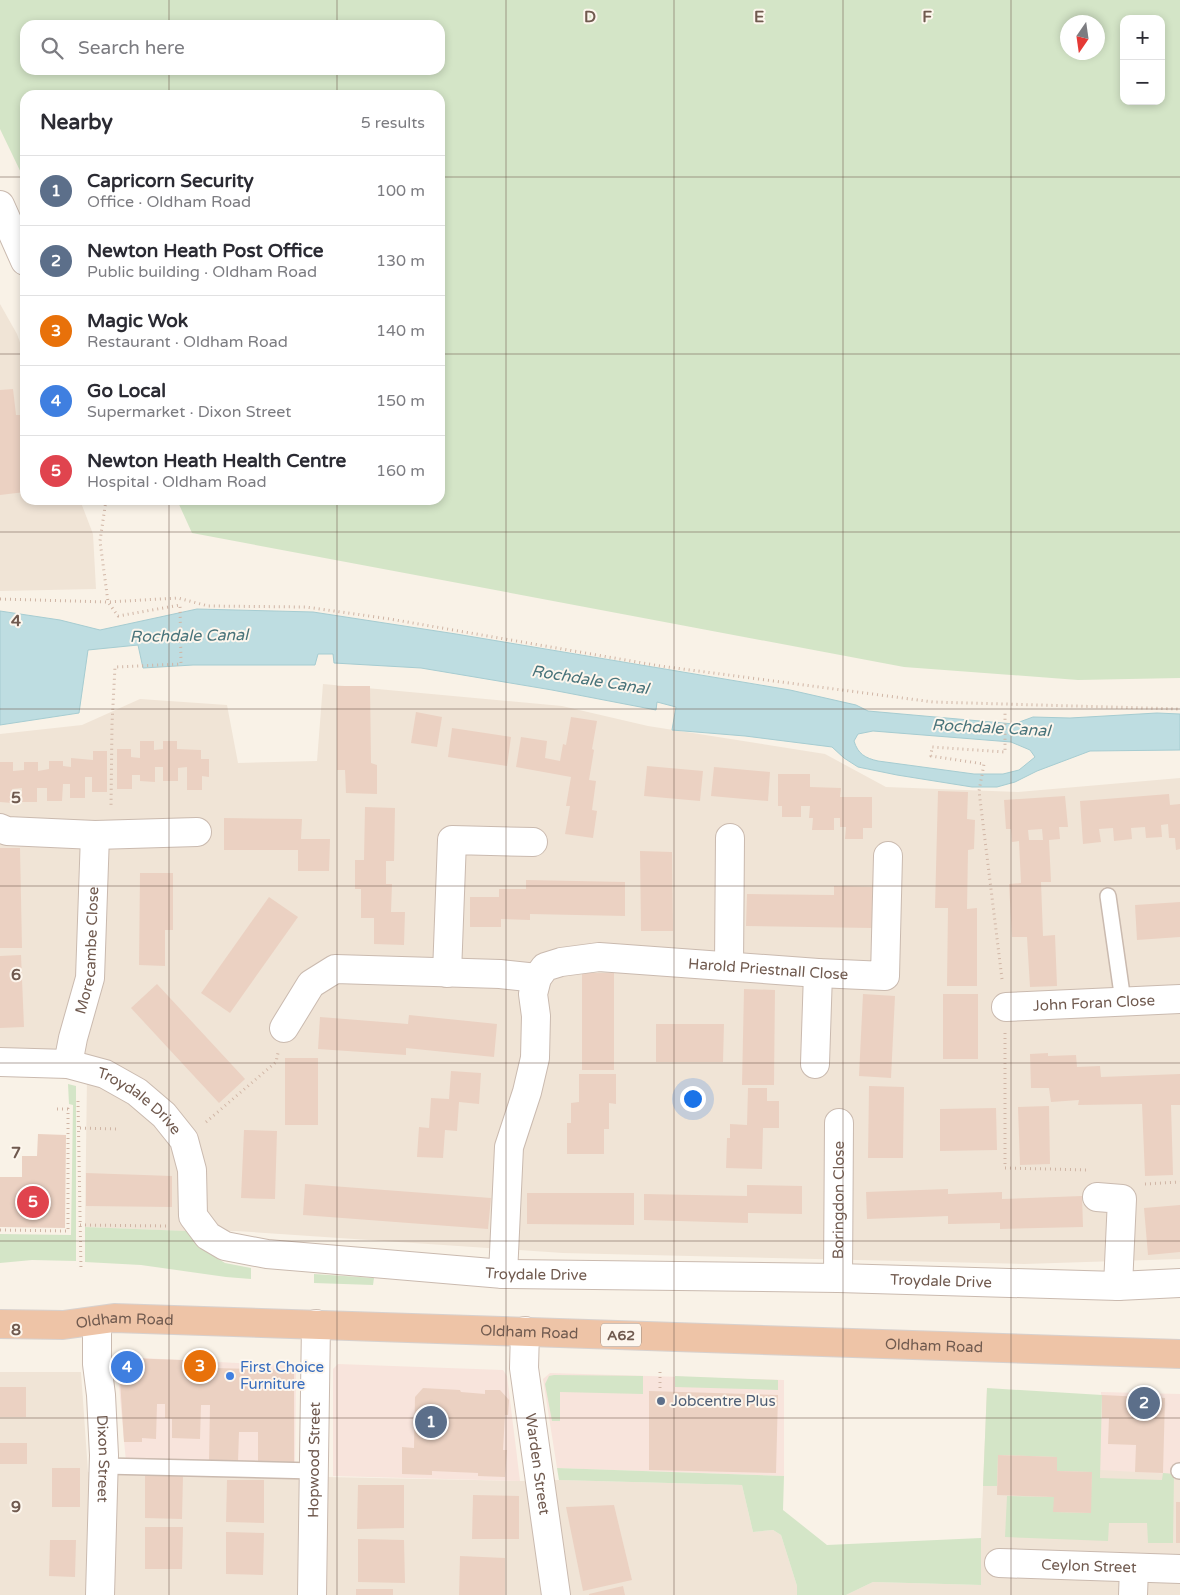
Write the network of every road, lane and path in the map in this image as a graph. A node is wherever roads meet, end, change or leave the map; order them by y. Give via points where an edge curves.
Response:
1 (0, 205) edge
2 (20, 250) edge
3 (105, 505) edge
4 (0, 599) edge
5 (108, 602) junction
6 (1180, 710) edge
7 (1005, 713) dead end
8 (979, 791) dead end
9 (0, 828) edge
10 (197, 832) dead end
11 (95, 835) junction
12 (730, 838) dead end
13 (533, 842) dead end
14 (888, 856) dead end
15 (1108, 896) dead end
16 (729, 965) junction
17 (447, 973) junction
18 (818, 973) junction
19 (537, 978) junction
20 (1180, 999) edge
21 (1123, 1001) junction
22 (1006, 1007) dead end
23 (284, 1028) joint
24 (0, 1062) edge
25 (68, 1064) junction
26 (815, 1064) dead end
27 (78, 1101) dead end
28 (56, 1109) dead end
29 (839, 1123) dead end
30 (80, 1128) junction
31 (116, 1129) dead end
32 (184, 1140) junction
33 (1180, 1182) edge
34 (1109, 1198) joint
35 (80, 1225) junction
36 (168, 1226) dead end
37 (0, 1230) edge
38 (81, 1270) dead end
39 (503, 1274) junction
40 (838, 1278) junction
41 (1180, 1283) edge
42 (1118, 1286) junction
43 (97, 1321) junction
44 (0, 1324) edge
45 (316, 1324) junction
46 (525, 1331) junction
47 (1180, 1354) edge
48 (660, 1372) dead end
49 (660, 1391) dead end
50 (104, 1466) junction
51 (314, 1471) junction
52 (998, 1563) dead end
53 (1134, 1568) junction
54 (1180, 1569) edge
55 (100, 1595) edge
56 (312, 1595) edge
57 (556, 1595) edge
58 (1134, 1595) edge

1 - 2 street
3 - 5 path via 100,541
4 - 5 path
5 - 6 path via 178,598 208,606 306,607 660,666 933,702
5 - 11 path via 118,616 180,605 181,664 115,667 111,817
7 - 8 path via 1005,752 932,747 931,756 984,764
9 - 11 street
10 - 11 street
11 - 25 street, Morecambe Close via 90,978
12 - 16 street
13 - 17 street via 452,840
14 - 18 street, Harold Priestnall Close via 885,976
15 - 21 lane
16 - 18 street, Harold Priestnall Close
16 - 19 street, Harold Priestnall Close via 599,957 545,967
17 - 19 street
17 - 23 street via 335,969 311,984
18 - 26 street
19 - 39 street via 533,994 535,1058 509,1147
20 - 21 street, John Foran Close
21 - 22 street, John Foran Close
23 - 32 path via 276,1062
24 - 25 street, Troydale Drive
25 - 32 street, Troydale Drive via 105,1074 137,1092 164,1115
27 - 30 path
28 - 37 path via 68,1109 68,1231
29 - 40 street, Boringdon Close
30 - 31 path
30 - 35 path
32 - 39 street, Troydale Drive via 192,1170 193,1216 208,1236 225,1246 267,1254
33 - 34 path via 1142,1184
34 - 42 street
35 - 36 path
35 - 38 path
39 - 40 street, Troydale Drive
40 - 42 street, Troydale Drive
41 - 42 street, Troydale Drive
43 - 44 highway, Oldham Road / A62 via 62,1325
43 - 45 highway, Oldham Road / A62 via 114,1318
43 - 50 street, Dixon Street
45 - 46 highway, Oldham Road / A62
45 - 51 street, Hopwood Street
46 - 47 highway, Oldham Road / A62
46 - 57 street, Warden Street via 524,1368
48 - 49 path
50 - 51 lane
50 - 55 street, Dixon Street
51 - 56 street, Hopwood Street
52 - 53 street, Ceylon Street
53 - 54 street, Ceylon Street
53 - 58 street

